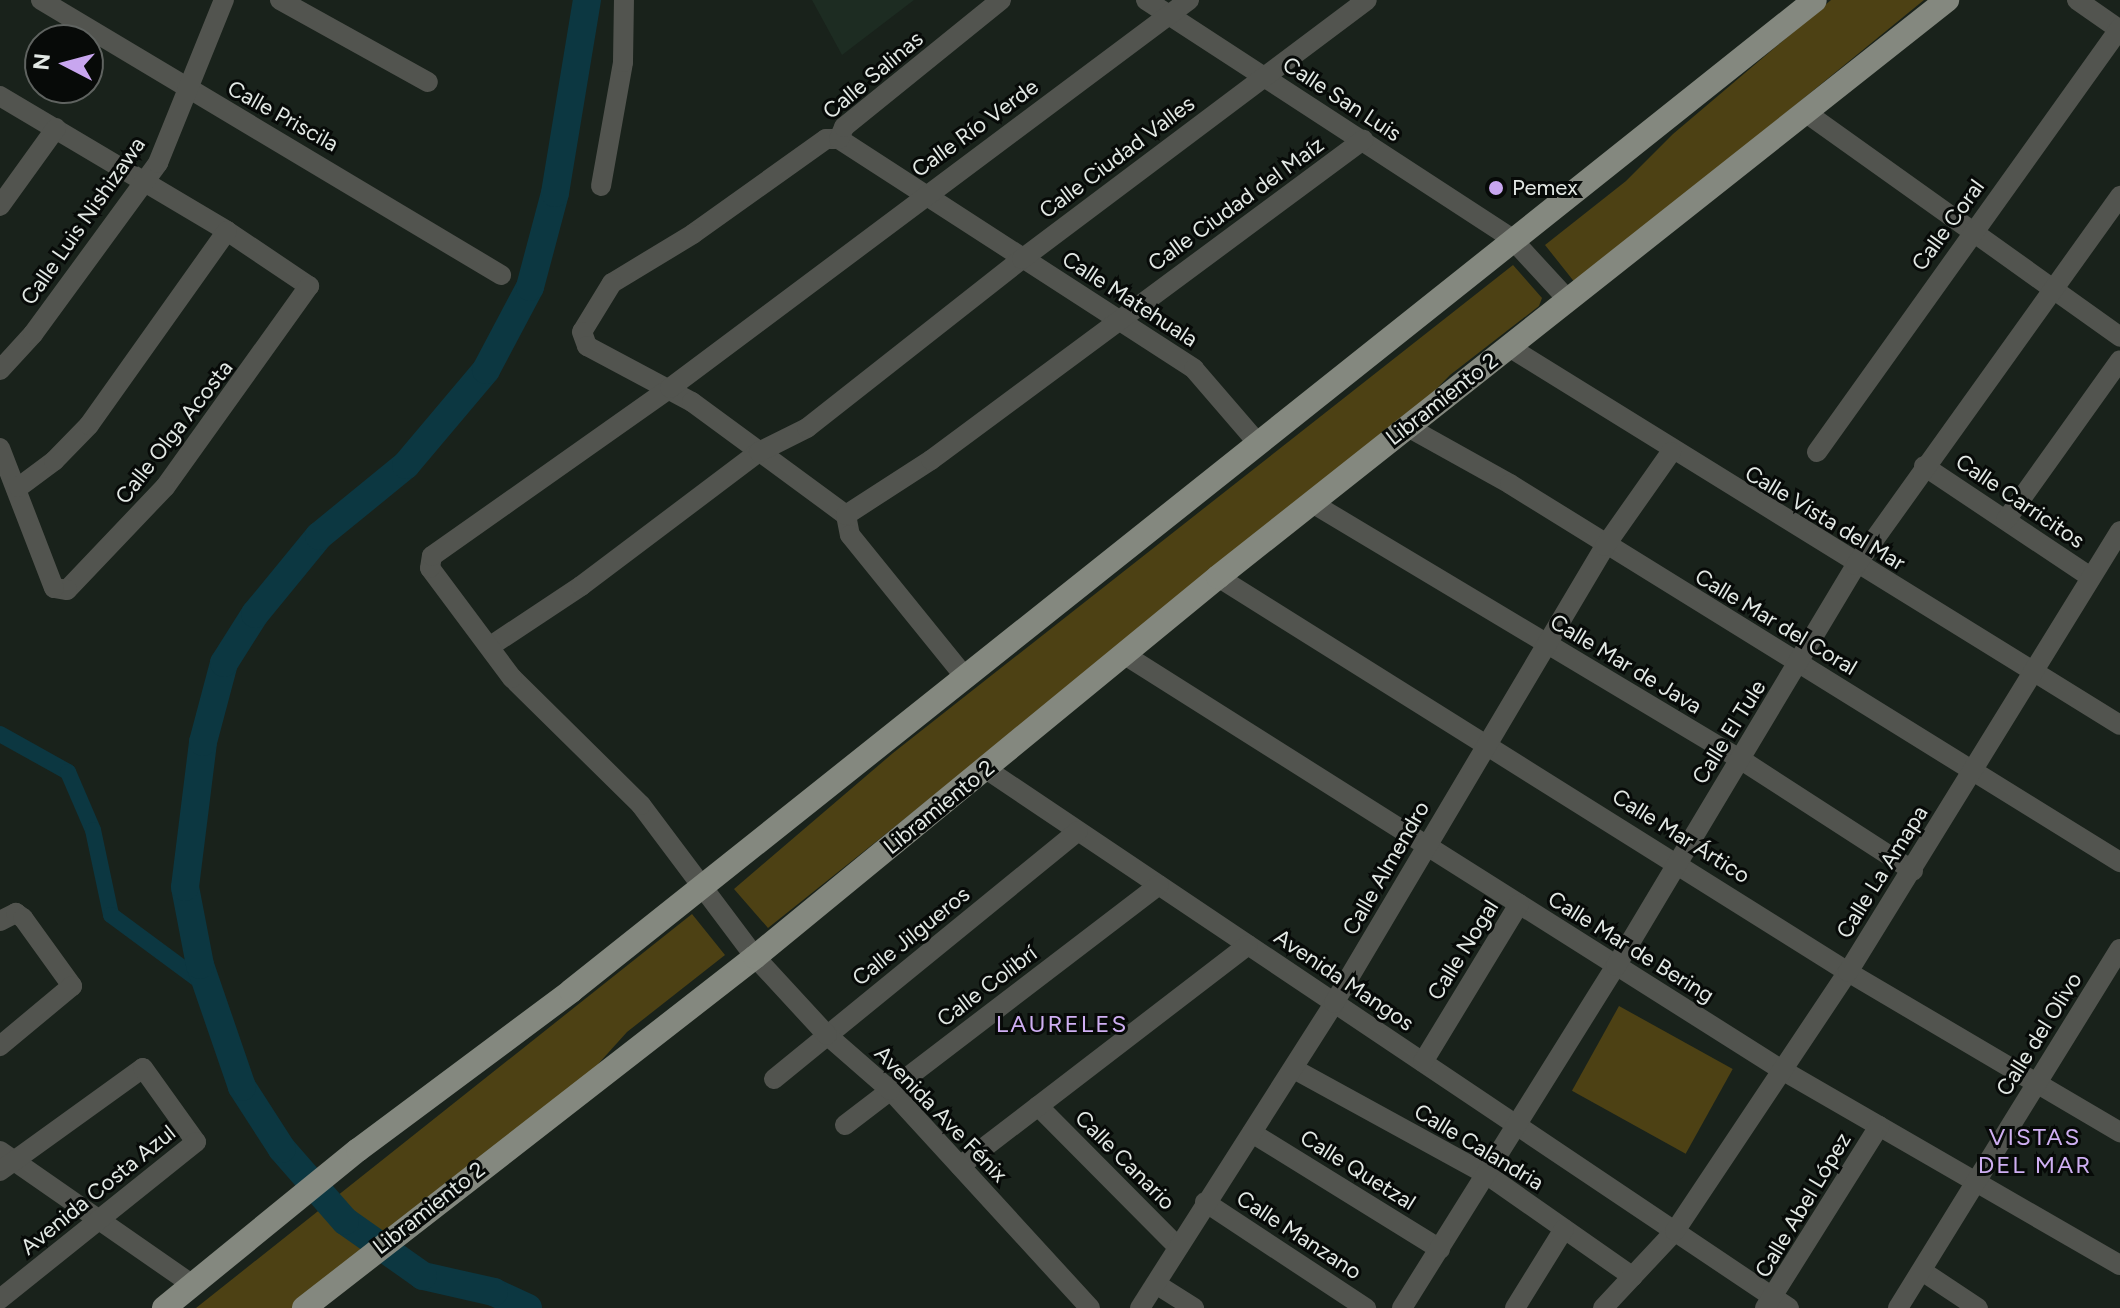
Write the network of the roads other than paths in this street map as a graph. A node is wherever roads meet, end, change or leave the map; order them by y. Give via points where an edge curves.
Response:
1 (41, 0) edge
2 (224, 0) edge
3 (280, 0) edge
4 (624, 0) edge
5 (1001, 0) edge
6 (1146, 0) edge
7 (1189, 0) edge
8 (1367, 0) edge
9 (1815, 0) edge
10 (1947, 0) edge
11 (2077, 0) edge
12 (1169, 15) junction
13 (2120, 29) edge
14 (1264, 76) junction
15 (428, 82) dead end
16 (189, 90) junction
17 (0, 96) edge
18 (1805, 112) junction
19 (56, 128) junction
20 (839, 139) junction
21 (1363, 140) junction
22 (145, 181) junction
23 (601, 186) dead end
24 (923, 196) junction
25 (2120, 196) edge
26 (0, 206) edge
27 (227, 231) junction
28 (1974, 232) junction
29 (1512, 239) junction
30 (1022, 259) junction
31 (501, 275) dead end
32 (2051, 290) junction
33 (1568, 300) junction
34 (1119, 320) junction
35 (2120, 337) edge
36 (1509, 347) junction
37 (2120, 360) edge
38 (0, 370) edge
39 (670, 388) junction
40 (1406, 426) junction
41 (1257, 442) junction
42 (0, 448) edge
43 (759, 452) junction
44 (1671, 452) junction
45 (1817, 452) dead end
46 (1924, 466) junction
47 (19, 487) junction
48 (1312, 503) junction
49 (846, 515) junction
50 (2006, 520) junction
51 (2120, 531) edge
52 (1605, 546) junction
53 (1856, 565) junction
54 (2089, 576) junction
55 (1218, 577) junction
56 (1546, 644) junction
57 (492, 645) junction
58 (1125, 655) junction
59 (1799, 665) junction
60 (2030, 671) junction
61 (965, 677) junction
62 (2120, 725) edge
63 (1486, 742) junction
64 (1740, 759) junction
65 (986, 769) junction
66 (1972, 769) junction
67 (1078, 831) junction
68 (1427, 846) junction
69 (1678, 862) junction
70 (2120, 862) edge
71 (1913, 871) junction
72 (702, 883) junction
73 (1159, 885) junction
74 (1519, 904) junction
75 (8, 917) edge
76 (1248, 945) junction
77 (2120, 949) edge
78 (755, 957) junction
79 (1616, 966) junction
80 (1848, 972) junction
81 (1334, 1003) junction
82 (827, 1035) junction
83 (0, 1046) edge
84 (1423, 1062) junction
85 (1294, 1069) junction
86 (1782, 1070) junction
87 (774, 1079) dead end
88 (2038, 1081) junction
89 (890, 1090) junction
90 (1038, 1106) junction
91 (845, 1125) dead end
92 (1518, 1126) junction
93 (1879, 1126) junction
94 (2120, 1132) edge
95 (1252, 1133) junction
96 (4, 1161) edge
97 (960, 1166) junction
98 (1486, 1174) junction
99 (1977, 1182) junction
100 (1205, 1202) junction
101 (99, 1220) junction
102 (1564, 1229) junction
103 (1675, 1231) junction
104 (1178, 1247) junction
105 (1440, 1249) junction
106 (2120, 1265) edge
107 (1922, 1271) junction
108 (1633, 1277) junction
109 (1156, 1284) junction
110 (193, 1285) junction
111 (0, 1299) edge
112 (1776, 1305) edge
113 (164, 1308) edge
114 (304, 1308) edge
115 (1090, 1308) edge
116 (1140, 1308) edge
117 (1194, 1308) edge
118 (1366, 1308) edge
119 (1402, 1308) edge
120 (1515, 1308) edge
121 (1603, 1308) edge
122 (1898, 1308) edge
123 (1978, 1308) edge

1 - 16 street, Calle Priscila
2 - 16 street, Calle Luis Nishizawa
3 - 15 street
4 - 23 street via 623,62
5 - 20 street, Calle Salinas via 844,127
6 - 12 street, Calle San Luis
7 - 12 street, Calle Río Verde
8 - 14 street, Calle Ciudad Valles
9 - 29 main road
10 - 18 main road, Libramiento 2
11 - 13 street
12 - 14 street, Calle San Luis
12 - 24 street, Calle Río Verde
13 - 28 street, Calle Coral
14 - 21 street, Calle San Luis
14 - 30 street, Calle Ciudad Valles
16 - 22 street, Calle Luis Nishizawa
16 - 31 street, Calle Priscila
17 - 19 street
18 - 28 street
18 - 33 main road, Libramiento 2
19 - 22 street
19 - 26 street
20 - 24 street, Calle Matehuala
20 - 39 street, Calle Salinas via 826,139 693,234 612,283 582,332 587,346
21 - 29 street, Calle San Luis
21 - 34 street, Calle Ciudad del Maíz
22 - 27 street
22 - 38 street, Calle Luis Nishizawa via 33,334
24 - 30 street, Calle Matehuala
24 - 39 street, Calle Río Verde
25 - 32 street, Calle El Tule
27 - 47 street via 89,425
27 - 47 street, Calle Olga Acosta via 309,286 165,487 127,532 60,592 54,588
28 - 32 street
28 - 45 street, Calle Coral
29 - 33 street
29 - 41 main road
30 - 34 street, Calle Matehuala
30 - 43 street, Calle Ciudad Valles via 807,428
32 - 35 street
32 - 46 street, Calle El Tule
33 - 36 main road, Libramiento 2
34 - 41 street, Calle Matehuala via 1194,369
34 - 49 street, Calle Ciudad del Maíz
36 - 40 main road, Libramiento 2
36 - 44 street, Calle Vista del Mar
37 - 50 street
39 - 43 street
39 - 57 street, Calle Río Verde via 432,556 432,573
40 - 48 main road, Libramiento 2
40 - 52 street, Calle Mar del Coral
41 - 61 main road
42 - 47 street
43 - 49 street
43 - 57 street, Calle Ciudad Valles via 581,586
44 - 52 street, Calle Almendro
44 - 53 street, Calle Vista del Mar
46 - 50 street, Calle Carricitos
46 - 53 street, Calle El Tule
48 - 55 main road, Libramiento 2
48 - 56 street, Calle Mar de Java
49 - 61 street via 850,535
50 - 54 street, Calle Carricitos
51 - 54 street, Calle La Amapa
52 - 56 street, Calle Almendro
52 - 59 street, Calle Mar del Coral
53 - 59 street, Calle El Tule
53 - 60 street, Calle Vista del Mar
54 - 60 street, Calle La Amapa
55 - 58 main road, Libramiento 2
55 - 63 street, Calle Mar Ártico
56 - 63 street, Calle Almendro
56 - 64 street, Calle Mar de Java
57 - 72 street, Avenida Ave Fénix via 512,678 641,805
58 - 65 main road, Libramiento 2
58 - 68 street, Calle Mar de Bering
59 - 64 street, Calle El Tule
59 - 66 street, Calle Mar del Coral
60 - 62 street, Calle Vista del Mar
60 - 66 street, Calle La Amapa
61 - 72 main road
63 - 68 street, Calle Almendro
63 - 69 street, Calle Mar Ártico
64 - 69 street, Calle El Tule
64 - 71 street, Calle Mar de Java
65 - 67 street, Avenida Mangos
65 - 78 main road, Libramiento 2
66 - 70 street, Calle Mar del Coral
66 - 71 street, Calle La Amapa
67 - 73 street, Avenida Mangos
67 - 82 street, Calle Jilgueros
68 - 74 street, Calle Mar de Bering
68 - 81 street, Calle Almendro
69 - 79 street, Calle El Tule
69 - 80 street, Calle Mar Ártico
71 - 80 street, Calle La Amapa
72 - 78 street, Avenida Ave Fénix
72 - 110 main road via 571,991 289,1204
73 - 76 street, Avenida Mangos
73 - 89 street, Calle Colibrí
74 - 79 street, Calle Mar de Bering
74 - 84 street, Calle Nogal
75 - 83 street via 72,986
76 - 81 street, Avenida Mangos
76 - 90 street
77 - 88 street, Calle del Olivo
78 - 82 street, Avenida Ave Fénix
78 - 114 main road, Libramiento 2
79 - 86 street, Calle Mar de Bering
79 - 92 street, Calle El Tule
80 - 86 street, Calle La Amapa
80 - 88 street, Calle Mar Ártico
81 - 84 street, Avenida Mangos
81 - 85 street, Calle Almendro
82 - 87 street, Calle Jilgueros
82 - 89 street, Avenida Ave Fénix
84 - 92 street, Avenida Mangos
85 - 95 street, Calle Almendro
85 - 98 street, Calle Calandria
86 - 93 street, Calle Mar de Bering
86 - 103 street, Calle La Amapa
88 - 94 street, Calle Mar Ártico
88 - 99 street, Calle del Olivo
89 - 91 street, Calle Colibrí
89 - 97 street, Avenida Ave Fénix
90 - 97 street
90 - 104 street, Calle Canario
92 - 98 street, Calle El Tule
92 - 103 street, Avenida Mangos
93 - 99 street, Calle Mar de Bering
93 - 112 street, Calle Abel López
95 - 100 street, Calle Almendro
95 - 105 street, Calle Quetzal
96 - 101 street
96 - 101 street, Avenida Costa Azul via 137,1070 149,1070 196,1142
97 - 115 street, Avenida Ave Fénix
98 - 102 street, Calle Calandria
98 - 105 street, Calle El Tule
99 - 106 street, Calle Mar de Bering
99 - 107 street, Calle del Olivo
100 - 104 street, Calle Almendro
100 - 118 street, Calle Manzano
101 - 110 street
101 - 111 street, Avenida Costa Azul
102 - 108 street, Calle Calandria
102 - 120 street
103 - 108 street, Calle La Amapa
103 - 112 street, Avenida Mangos
104 - 109 street, Calle Almendro
105 - 119 street, Calle El Tule
107 - 122 street, Calle del Olivo
107 - 123 street
108 - 121 street, Calle La Amapa
109 - 116 street, Calle Almendro
109 - 117 street
110 - 113 main road

